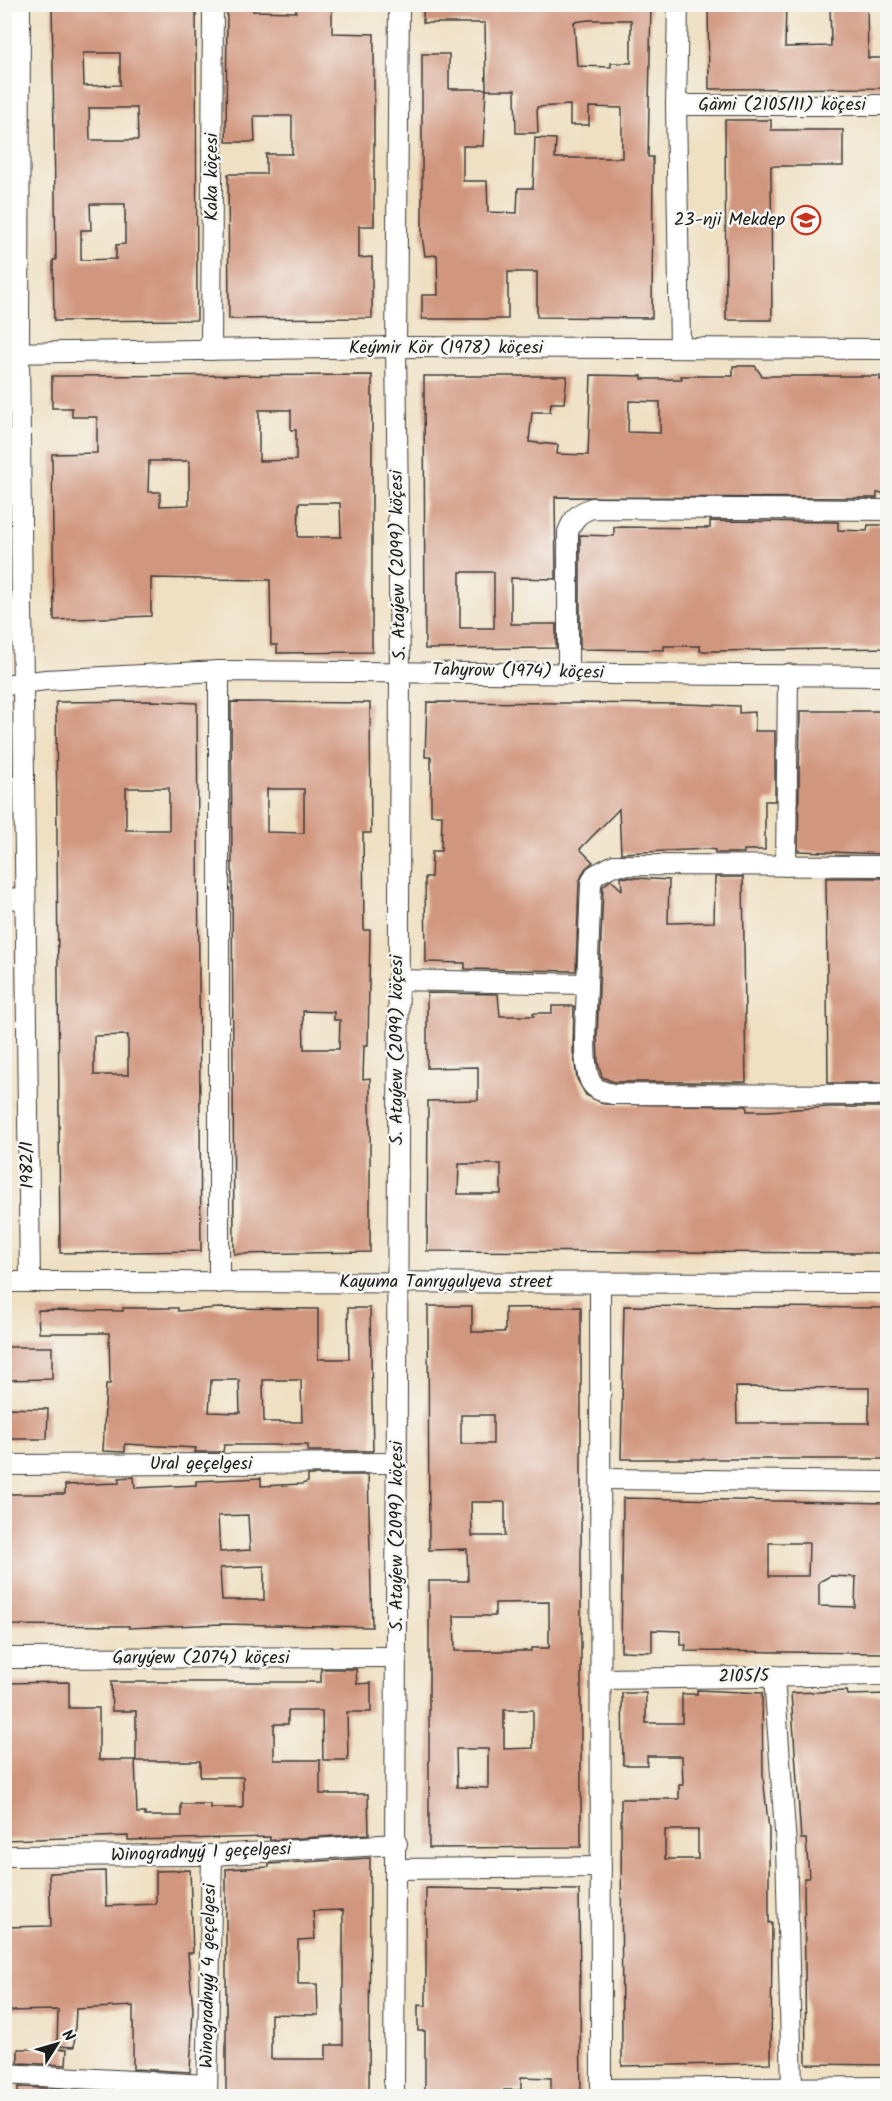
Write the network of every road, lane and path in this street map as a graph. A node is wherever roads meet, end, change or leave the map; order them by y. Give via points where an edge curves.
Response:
1 (20, 4) edge
2 (213, 4) edge
3 (399, 4) edge
4 (678, 4) edge
5 (676, 105) junction
6 (888, 105) edge
7 (396, 347) junction
8 (680, 348) junction
9 (888, 349) edge
10 (211, 350) junction
11 (12, 352) edge
12 (888, 510) edge
13 (219, 671) junction
14 (400, 671) junction
15 (568, 673) junction
16 (788, 674) junction
17 (888, 676) edge
18 (13, 684) edge
19 (786, 866) junction
20 (888, 866) edge
21 (4, 898) edge
22 (24, 898) junction
23 (397, 980) junction
24 (587, 984) junction
25 (888, 1095) edge
26 (4, 1282) edge
27 (30, 1282) junction
28 (398, 1282) junction
29 (219, 1283) junction
30 (600, 1283) junction
31 (888, 1283) edge
32 (397, 1463) junction
33 (4, 1465) edge
34 (601, 1479) junction
35 (888, 1482) edge
36 (397, 1657) junction
37 (4, 1658) edge
38 (888, 1675) edge
39 (774, 1676) junction
40 (601, 1678) junction
41 (397, 1844) junction
42 (212, 1855) junction
43 (4, 1856) edge
44 (601, 1867) junction
45 (397, 1869) junction
46 (4, 2074) edge
47 (888, 2087) edge
48 (792, 2088) junction
49 (207, 2091) edge
50 (601, 2093) edge
51 (394, 2097) edge

1 - 11 street, 1982/1
2 - 10 street, Kaka köçesi
3 - 7 street, S. Ataýew (2099) köçesi
4 - 5 street
5 - 6 street, Gämi (2105/11) köçesi
5 - 8 street
7 - 8 street, Keýmir Kör (1978) köçesi
7 - 10 street, Keýmir Kör (1978) köçesi
7 - 14 street, S. Ataýew (2099) köçesi
8 - 9 street, Keýmir Kör (1978) köçesi
10 - 11 street, Keýmir Kör (1978) köçesi
11 - 18 street, 1982/1
12 - 15 street via 592,507 582,511 573,519 568,532
13 - 14 street, Tahyrow (1974) köçesi
13 - 18 street, Tahyrow (1974) köçesi
13 - 29 street
14 - 15 street, Tahyrow (1974) köçesi
14 - 23 street, S. Ataýew (2099) köçesi
15 - 16 street, Tahyrow (1974) köçesi
16 - 17 street, Tahyrow (1974) köçesi
16 - 19 street
18 - 22 street, 1982/1
19 - 20 street
19 - 24 street via 614,865 603,869 595,874 589,893
21 - 22 street
22 - 27 street, 1982/1
23 - 24 street
23 - 28 street, S. Ataýew (2099) köçesi
24 - 25 street via 587,1068 593,1086 602,1091
26 - 27 street, Kayuma Tanrygulyeva street
27 - 29 street, Kayuma Tanrygulyeva street
28 - 29 street, Kayuma Tanrygulyeva street
28 - 30 street, Kayuma Tanrygulyeva street
28 - 32 street, S. Ataýew (2099) köçesi
30 - 31 street, Kayuma Tanrygulyeva street
30 - 34 street
32 - 33 street, Ural geçelgesi
32 - 36 street, S. Ataýew (2099) köçesi
34 - 35 street
34 - 40 street
36 - 37 street, Garyýew (2074) köçesi
36 - 41 street, S. Ataýew (2099) köçesi
38 - 39 street, 2105/5
39 - 40 street, 2105/5
39 - 48 street via 786,1846
40 - 44 street
41 - 42 street, Winogradnyý 1 geçelgesi
41 - 45 street, S. Ataýew (2099) köçesi
42 - 43 street, Winogradnyý 1 geçelgesi
42 - 49 street, Winogradnyý 4 geçelgesi
44 - 45 street
44 - 50 street
45 - 51 street, S. Ataýew (2099) köçesi
46 - 49 street
47 - 48 street
48 - 50 street

